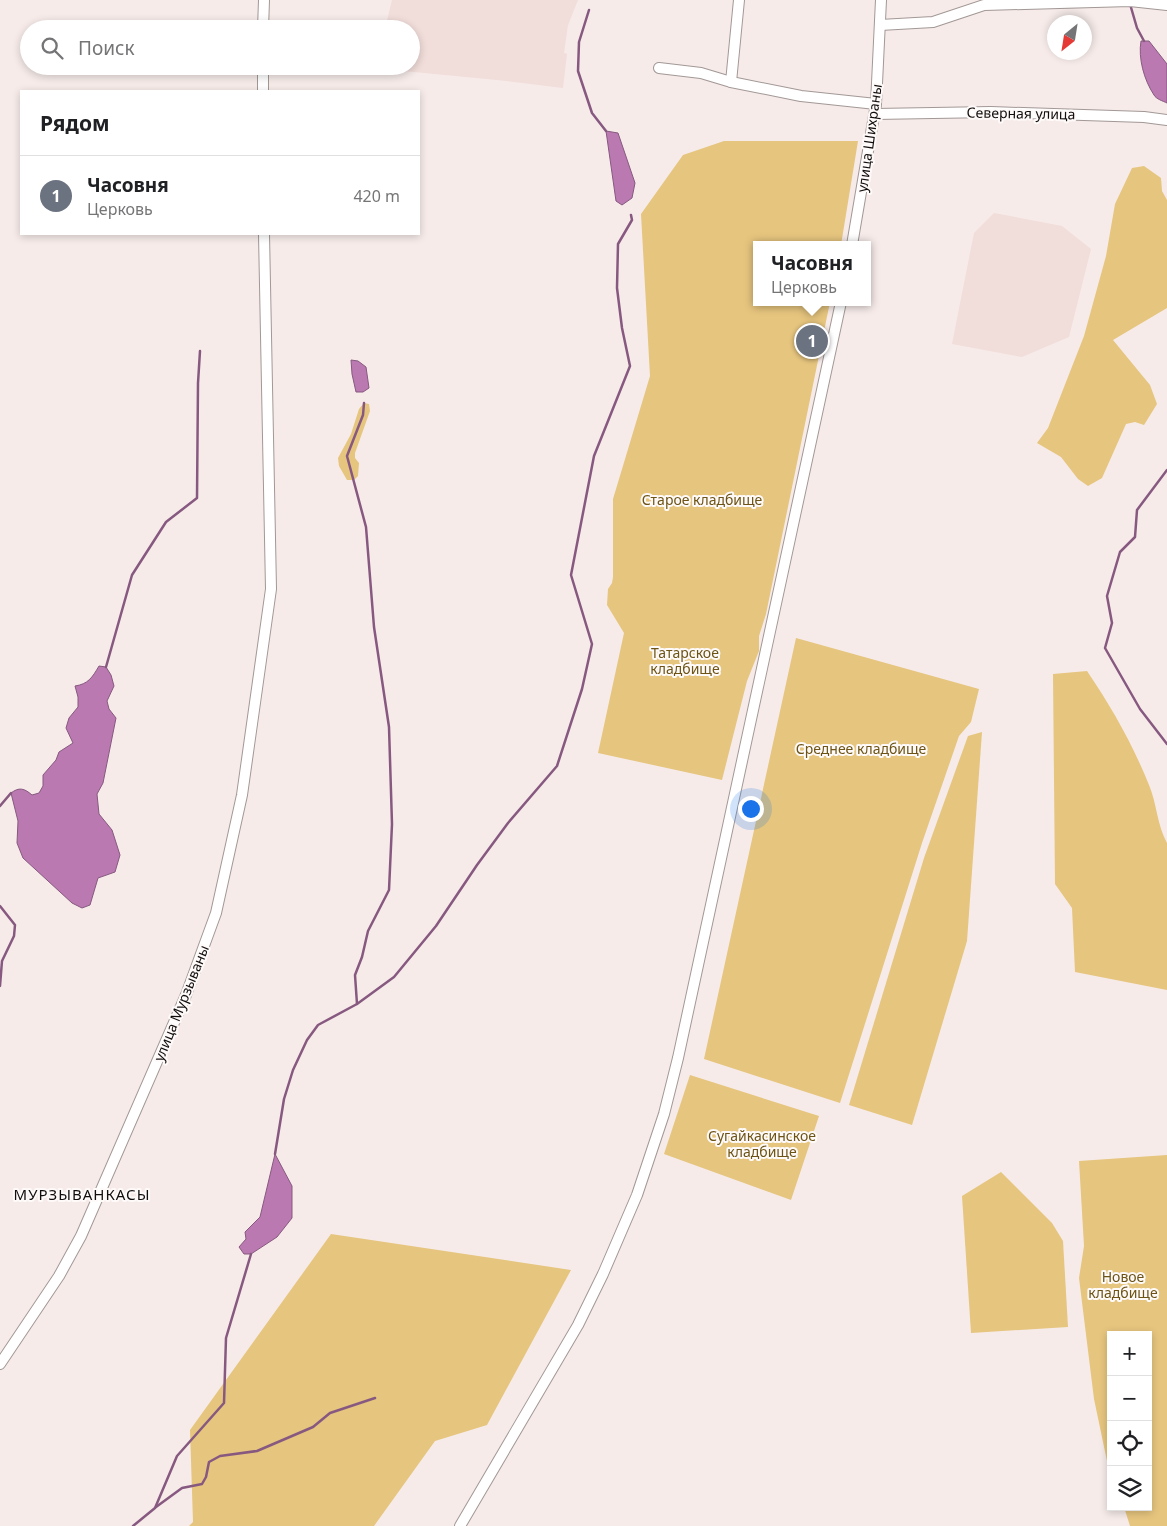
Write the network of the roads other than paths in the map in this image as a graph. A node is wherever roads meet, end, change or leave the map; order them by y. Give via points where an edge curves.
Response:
1 (264, 0) edge
2 (739, 0) edge
3 (881, 0) edge
4 (1167, 4) edge
5 (263, 20) edge
6 (880, 25) junction
7 (659, 68) dead end
8 (263, 75) edge
9 (731, 82) junction
10 (263, 90) edge
11 (875, 109) junction
12 (1167, 120) edge
13 (264, 235) edge
14 (853, 241) edge
15 (840, 306) edge
16 (0, 1364) edge
17 (460, 1526) edge

1 - 5 street
2 - 9 street
3 - 6 street, улица Шихраны
4 - 6 street via 1130,1 984,5 933,22
6 - 11 street, улица Шихраны
7 - 9 street, Северная улица via 701,73
8 - 10 street
9 - 11 street, Северная улица
11 - 12 street, Северная улица
11 - 14 street, улица Шихраны
13 - 16 street, улица Мурзываны via 271,589 242,795 216,913 186,995 81,1236 59,1276
15 - 17 street via 664,1114 637,1194 591,1301

